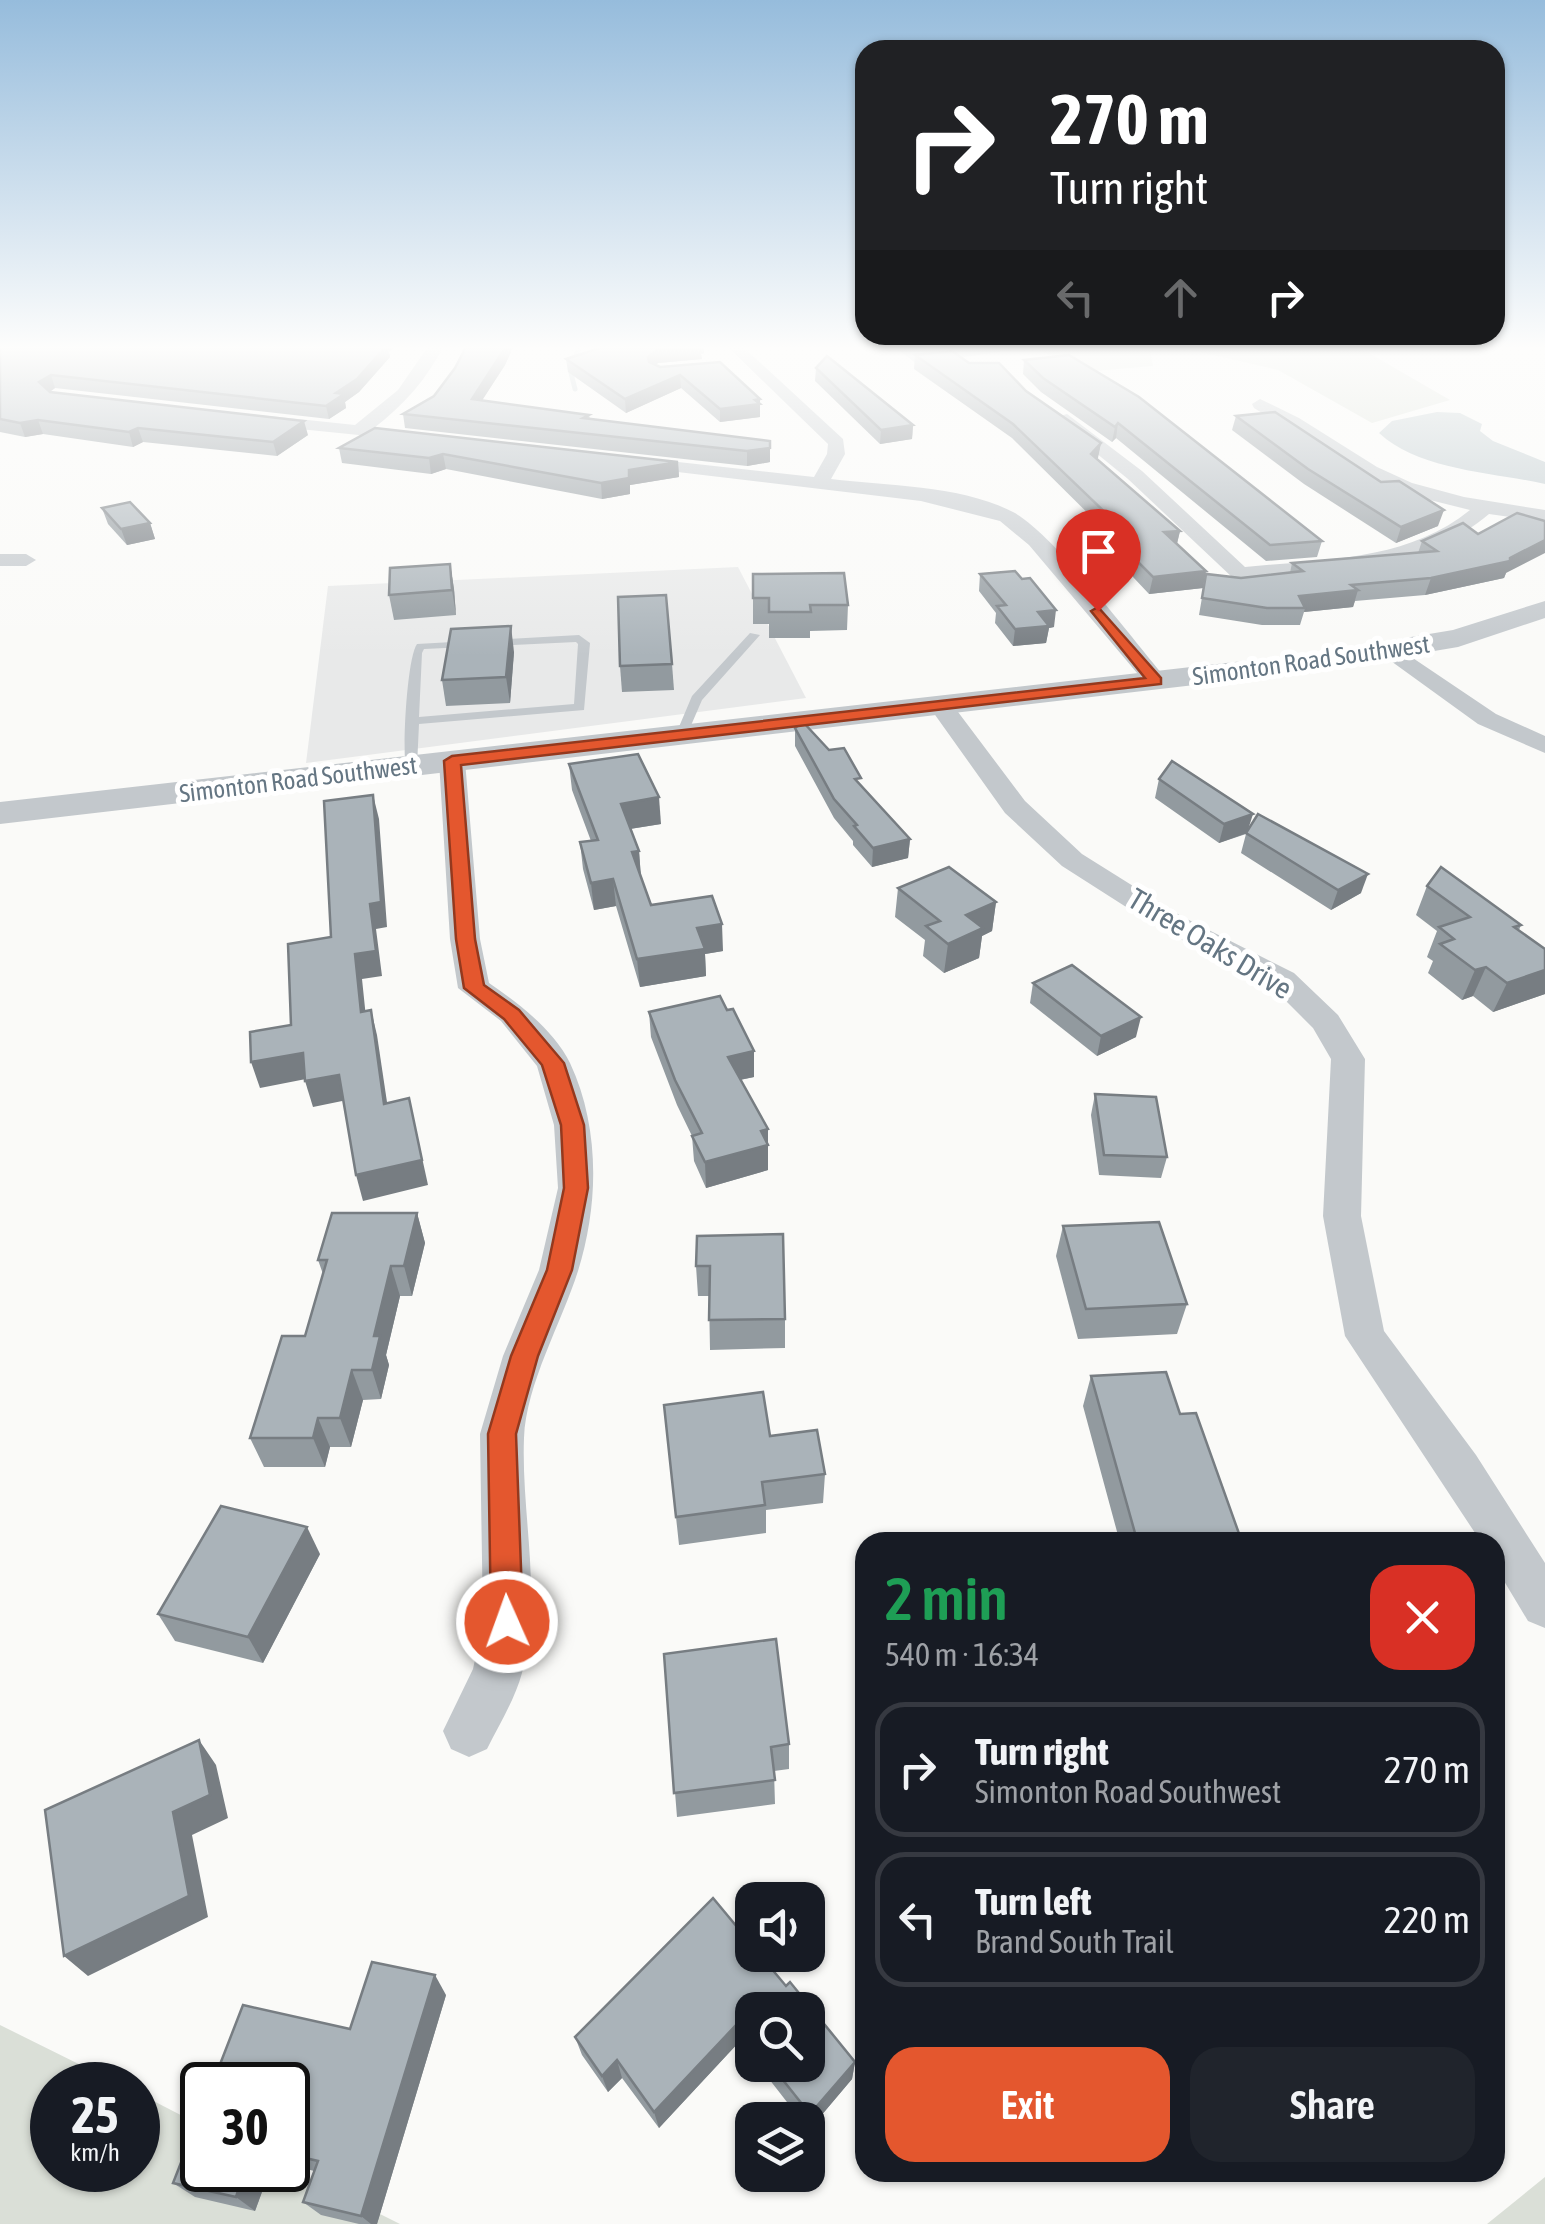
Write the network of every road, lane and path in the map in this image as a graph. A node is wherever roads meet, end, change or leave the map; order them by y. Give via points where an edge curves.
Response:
1 (837, 449) edge
2 (1101, 449) edge
3 (1339, 449) edge
4 (608, 460) edge
5 (819, 484) junction
6 (1485, 507) junction
7 (1545, 516) edge
8 (0, 560) edge
9 (26, 560) dead end
10 (1545, 609) edge
11 (754, 635) dead end
12 (1392, 652) junction
13 (1156, 681) junction
14 (940, 704) junction
15 (412, 722) junction
16 (682, 734) junction
17 (1545, 745) edge
18 (452, 761) junction
19 (410, 766) junction
20 (0, 813) edge
21 (1499, 1532) edge
22 (1505, 1541) edge
23 (1545, 1605) edge
24 (469, 1731) dead end

1 - 5 street
2 - 6 street via 1240,574 1403,553 1455,534
3 - 6 street via 1386,479
4 - 5 street
5 - 13 street via 921,495 1007,517 1036,540
6 - 7 street
8 - 9 street
10 - 12 street, Simonton Road Southwest
11 - 16 lane via 696,698
12 - 13 street, Simonton Road Southwest
12 - 17 street via 1472,710
13 - 14 street, Simonton Road Southwest
14 - 16 street, Simonton Road Southwest
14 - 21 street, Three Oaks Drive via 1014,807 1072,860 1170,922 1283,980 1326,1022 1348,1059 1342,1216 1365,1336
15 - 15 lane via 421,646 579,638 584,643 580,707
15 - 19 lane
16 - 18 street, Simonton Road Southwest
18 - 19 street, Simonton Road Southwest
18 - 24 street via 474,988 512,1014 553,1063 572,1125 576,1188 560,1270 524,1356 502,1434 507,1622 497,1674
19 - 20 street, Simonton Road Southwest
22 - 23 street, Three Oaks Drive

